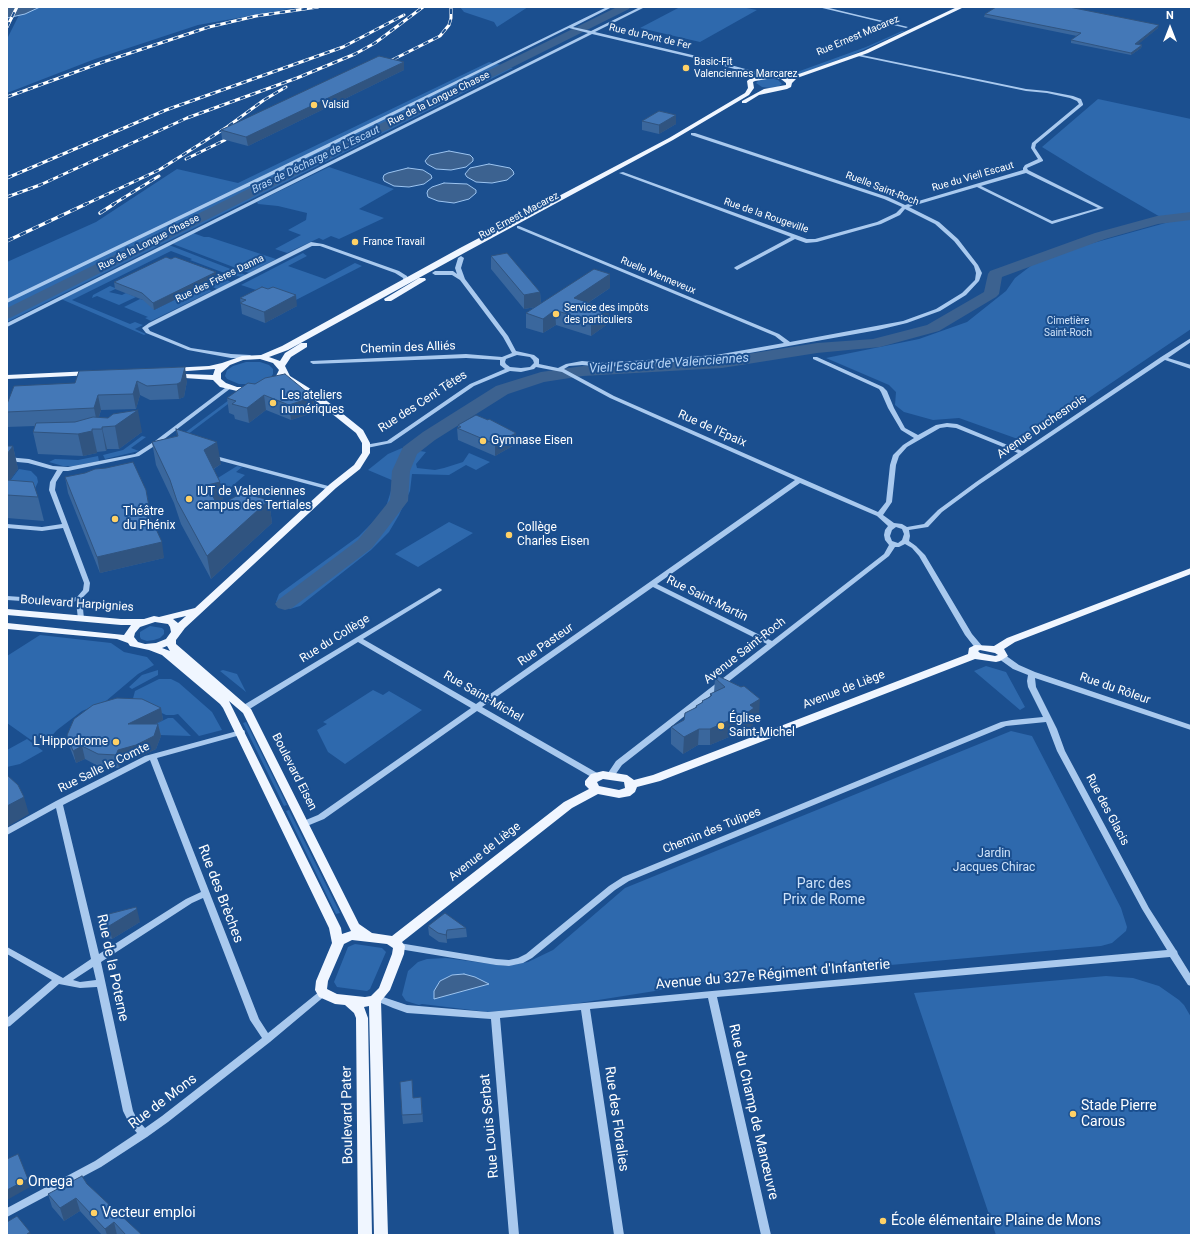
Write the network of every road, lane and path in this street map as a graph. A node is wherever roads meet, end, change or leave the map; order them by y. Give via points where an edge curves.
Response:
1 (610, 7) edge
2 (643, 7) edge
3 (820, 7) edge
4 (948, 7) edge
5 (961, 7) edge
6 (568, 27) junction
7 (906, 27) junction
8 (592, 32) junction
9 (866, 52) junction
10 (858, 55) junction
11 (917, 62) junction
12 (726, 66) junction
13 (912, 66) junction
14 (771, 76) junction
15 (789, 82) junction
16 (750, 84) junction
17 (771, 90) junction
18 (1046, 92) junction
19 (693, 134) junction
20 (1026, 171) junction
21 (621, 173) junction
22 (976, 185) junction
23 (904, 207) junction
24 (519, 227) junction
25 (795, 237) junction
26 (461, 258) junction
27 (737, 268) dead end
28 (435, 273) junction
29 (462, 279) junction
30 (406, 281) junction
31 (7, 300) edge
32 (7, 325) edge
33 (1191, 340) edge
34 (789, 344) junction
35 (515, 354) junction
36 (250, 357) junction
37 (260, 357) junction
38 (815, 358) dead end
39 (1163, 358) junction
40 (503, 359) junction
41 (313, 362) dead end
42 (536, 364) junction
43 (224, 365) junction
44 (1191, 367) edge
45 (282, 368) junction
46 (509, 369) junction
47 (562, 370) junction
48 (7, 377) edge
49 (216, 378) junction
50 (7, 384) edge
51 (295, 384) junction
52 (266, 386) junction
53 (230, 388) junction
54 (918, 438) junction
55 (367, 446) junction
56 (1022, 453) junction
57 (204, 455) edge
58 (7, 459) edge
59 (61, 469) junction
60 (800, 480) junction
61 (330, 488) junction
62 (879, 515) junction
63 (7, 526) edge
64 (65, 526) junction
65 (893, 526) junction
66 (906, 529) junction
67 (906, 542) junction
68 (893, 544) junction
69 (1191, 571) edge
70 (653, 584) junction
71 (439, 590) dead end
72 (7, 598) edge
73 (79, 598) junction
74 (201, 608) junction
75 (7, 612) edge
76 (81, 619) junction
77 (162, 620) junction
78 (145, 621) junction
79 (7, 626) edge
80 (174, 636) junction
81 (358, 638) junction
82 (130, 640) junction
83 (772, 644) junction
84 (149, 647) junction
85 (977, 651) junction
86 (999, 653) junction
87 (1032, 674) junction
88 (475, 707) junction
89 (245, 708) junction
90 (1048, 719) junction
91 (1191, 728) edge
92 (241, 732) junction
93 (153, 757) junction
94 (596, 776) junction
95 (610, 776) junction
96 (632, 784) junction
97 (596, 790) junction
98 (60, 803) junction
99 (304, 824) junction
100 (7, 832) edge
101 (206, 893) junction
102 (367, 936) junction
103 (338, 944) junction
104 (396, 944) junction
105 (7, 950) edge
106 (1174, 953) junction
107 (96, 960) junction
108 (60, 981) junction
109 (101, 983) junction
110 (1191, 983) edge
111 (323, 993) junction
112 (712, 994) junction
113 (376, 999) junction
114 (349, 1000) junction
115 (586, 1006) junction
116 (495, 1016) junction
117 (7, 1023) edge
118 (267, 1039) junction
119 (144, 1134) junction
120 (7, 1213) edge
121 (365, 1235) edge
122 (381, 1235) edge
123 (514, 1235) edge
124 (619, 1235) edge
125 (766, 1235) edge

1 - 6 street, Rue de la Longue Chasse
2 - 8 street, Rue de la Longue Chasse
3 - 7 street
4 - 7 main road, Rue Ernest Macarez
5 - 9 main road, Rue Ernest Macarez
6 - 8 street, Rue du Pont de Fer
6 - 31 street, Rue de la Longue Chasse
7 - 14 main road, Rue Ernest Macarez via 848,53 794,72
8 - 12 street, Rue du Pont de Fer
8 - 32 street, Rue de la Longue Chasse
9 - 10 main road, Rue Ernest Macarez
9 - 11 street, Rue du Vieil Escaut
10 - 13 street, Rue du Vieil Escaut
10 - 15 main road, Rue Ernest Macarez via 798,76
11 - 13 street
11 - 18 street, Rue du Vieil Escaut via 1032,86
12 - 14 street, Rue du Pont de Fer
12 - 16 street, Rue du Pont de Fer via 744,75
13 - 18 street, Rue du Vieil Escaut
14 - 15 main road
14 - 16 main road, Rue Ernest Macarez via 756,78
15 - 17 main road, Rue Ernest Macarez via 789,86 785,88
16 - 17 main road, Rue Ernest Macarez via 760,89
16 - 30 main road, Rue Ernest Macarez via 750,91 745,95 672,139
17 - 19 main road, Rue Ernest Macarez via 754,96
18 - 20 street, Rue du Vieil Escaut via 1076,98 1082,104 1034,144 1033,148 1041,160 1026,166
19 - 21 main road, Rue Ernest Macarez
19 - 23 street, Ruelle Saint-Roch via 886,198
20 - 22 street, Rue du Vieil Escaut
20 - 22 street via 1102,208 1052,223
21 - 24 main road, Rue Ernest Macarez
21 - 25 street, Rue de la Rougeville
22 - 23 street, Rue du Vieil Escaut
23 - 25 street, Rue de la Rougeville via 898,214 882,222 820,240 809,241
23 - 34 street, Ruelle Saint-Roch via 934,221 954,238 977,268 979,276 976,283 964,294 938,310 910,320
24 - 26 main road, Rue Ernest Macarez
24 - 34 street, Ruelle Menneveux via 777,335
25 - 27 street
26 - 28 main road, Rue Ernest Macarez
26 - 29 street via 458,268
28 - 29 street via 452,273
28 - 45 main road, Rue Ernest Macarez via 293,351 285,358
29 - 35 street via 506,337
30 - 36 street, Rue des Frères Danna via 398,272 321,245 311,244 149,324 146,328 148,332 190,349
30 - 37 main road, Rue Ernest Macarez via 285,348
33 - 39 street, Avenue Duchesnois
34 - 47 street via 716,357 605,365 582,363 568,365
35 - 40 street
35 - 42 street via 532,356 537,360
36 - 37 main road
36 - 43 main road
37 - 45 main road via 273,360
38 - 54 street via 881,388 903,429
39 - 44 street
39 - 56 street, Avenue Duchesnois
40 - 41 street, Chemin des Alliés via 466,356
40 - 46 street via 502,364
42 - 46 street via 523,370
42 - 47 street, Rue de l'Epaix
43 - 49 main road via 217,372
43 - 49 main road via 166,373
45 - 51 main road
45 - 52 main road, Rue Ernest Macarez via 280,377
46 - 55 street, Rue des Cent Têtes via 472,385 389,442
47 - 60 street, Rue de l'Epaix via 612,397
48 - 50 main road via 97,376
49 - 53 main road
51 - 52 main road via 285,382
51 - 55 main road via 357,430
52 - 53 main road
53 - 59 street via 159,443 141,453 77,468
54 - 56 street via 938,426 950,425
54 - 62 street via 902,448 894,458 889,502
55 - 61 main road via 360,464
56 - 66 street, Avenue Duchesnois via 940,511 926,526
57 - 61 street
58 - 59 street via 29,461
59 - 64 street via 53,482 52,490
60 - 62 street, Rue de l'Epaix
60 - 70 street, Rue Pasteur
61 - 74 main road
62 - 65 street
63 - 64 street via 42,529
64 - 73 street via 87,583 86,591
65 - 66 street
65 - 68 street via 888,530 887,538
66 - 67 street
67 - 68 street
67 - 85 street via 922,555
68 - 83 street, Avenue Saint-Roch via 887,555
69 - 86 main road via 1011,640
70 - 83 street, Rue Saint-Martin
70 - 88 street, Rue Pasteur
71 - 81 street, Rue du Collège
72 - 73 street via 57,602
73 - 76 street
74 - 77 main road
74 - 80 main road
75 - 76 main road, Boulevard Harpignies
76 - 78 main road, Boulevard Harpignies
77 - 78 main road, Boulevard Harpignies
77 - 80 main road, Boulevard Eisen via 173,624
78 - 82 main road via 132,629 129,634
79 - 82 main road via 118,636
80 - 84 main road via 162,645
80 - 89 main road, Boulevard Eisen via 171,644 174,649
81 - 88 street, Rue Saint-Michel
81 - 89 street, Rue du Collège
82 - 84 main road via 137,646
83 - 95 street, Avenue Saint-Roch via 625,759 614,768
84 - 92 main road via 166,652 224,702
85 - 86 main road via 996,659
85 - 96 main road, Avenue de Liège via 656,778
86 - 87 street via 1016,667
87 - 90 street, Rue des Glacis via 1031,684
87 - 91 street, Rue du Rôleur
88 - 94 street, Rue Saint-Michel
88 - 99 street, Rue Pasteur via 321,817
89 - 99 main road, Boulevard Eisen
90 - 104 street, Chemin des Tulipes via 1004,724 626,879 520,961 496,962
90 - 106 street, Rue des Glacis via 1061,751 1146,909
92 - 93 street, Rue Salle le Comte
92 - 103 main road via 335,928
93 - 98 street, Rue Salle le Comte
93 - 101 street, Rue des Brèches
94 - 95 main road
94 - 97 main road via 591,784
95 - 96 main road via 626,779
96 - 97 main road, Avenue de Liège via 630,790 624,794
97 - 104 main road, Avenue de Liège via 572,802 521,841
98 - 100 street, Rue Salle le Comte
98 - 107 street, Rue de la Poterne
99 - 102 main road, Boulevard Eisen via 354,926
101 - 107 street via 189,901
101 - 118 street, Rue des Brèches via 255,1020
102 - 103 main road via 351,935
102 - 104 main road
103 - 111 main road via 322,981
104 - 113 main road via 398,954 383,992
105 - 108 street
106 - 110 street, Rue des Glacis
106 - 112 street, Avenue du 327e Régiment d'Infanterie
107 - 108 street
107 - 109 street, Rue de la Poterne
108 - 109 street via 80,985
108 - 117 street
109 - 119 street, Rue de la Poterne via 128,1111 133,1122
111 - 114 main road via 331,998
111 - 118 street, Rue de Mons
112 - 115 street, Avenue du 327e Régiment d'Infanterie
112 - 125 street, Rue du Champ de Manœuvre
113 - 114 main road via 365,1002
113 - 116 street, Avenue du 327e Régiment d'Infanterie via 407,1009
113 - 122 main road
114 - 121 main road, Boulevard Pater via 360,1011 362,1018
115 - 116 street, Avenue du 327e Régiment d'Infanterie
115 - 124 street, Rue des Floralies
116 - 123 street, Rue Louis Serbat
118 - 119 street, Rue de Mons
119 - 120 street, Rue de Mons via 98,1164

